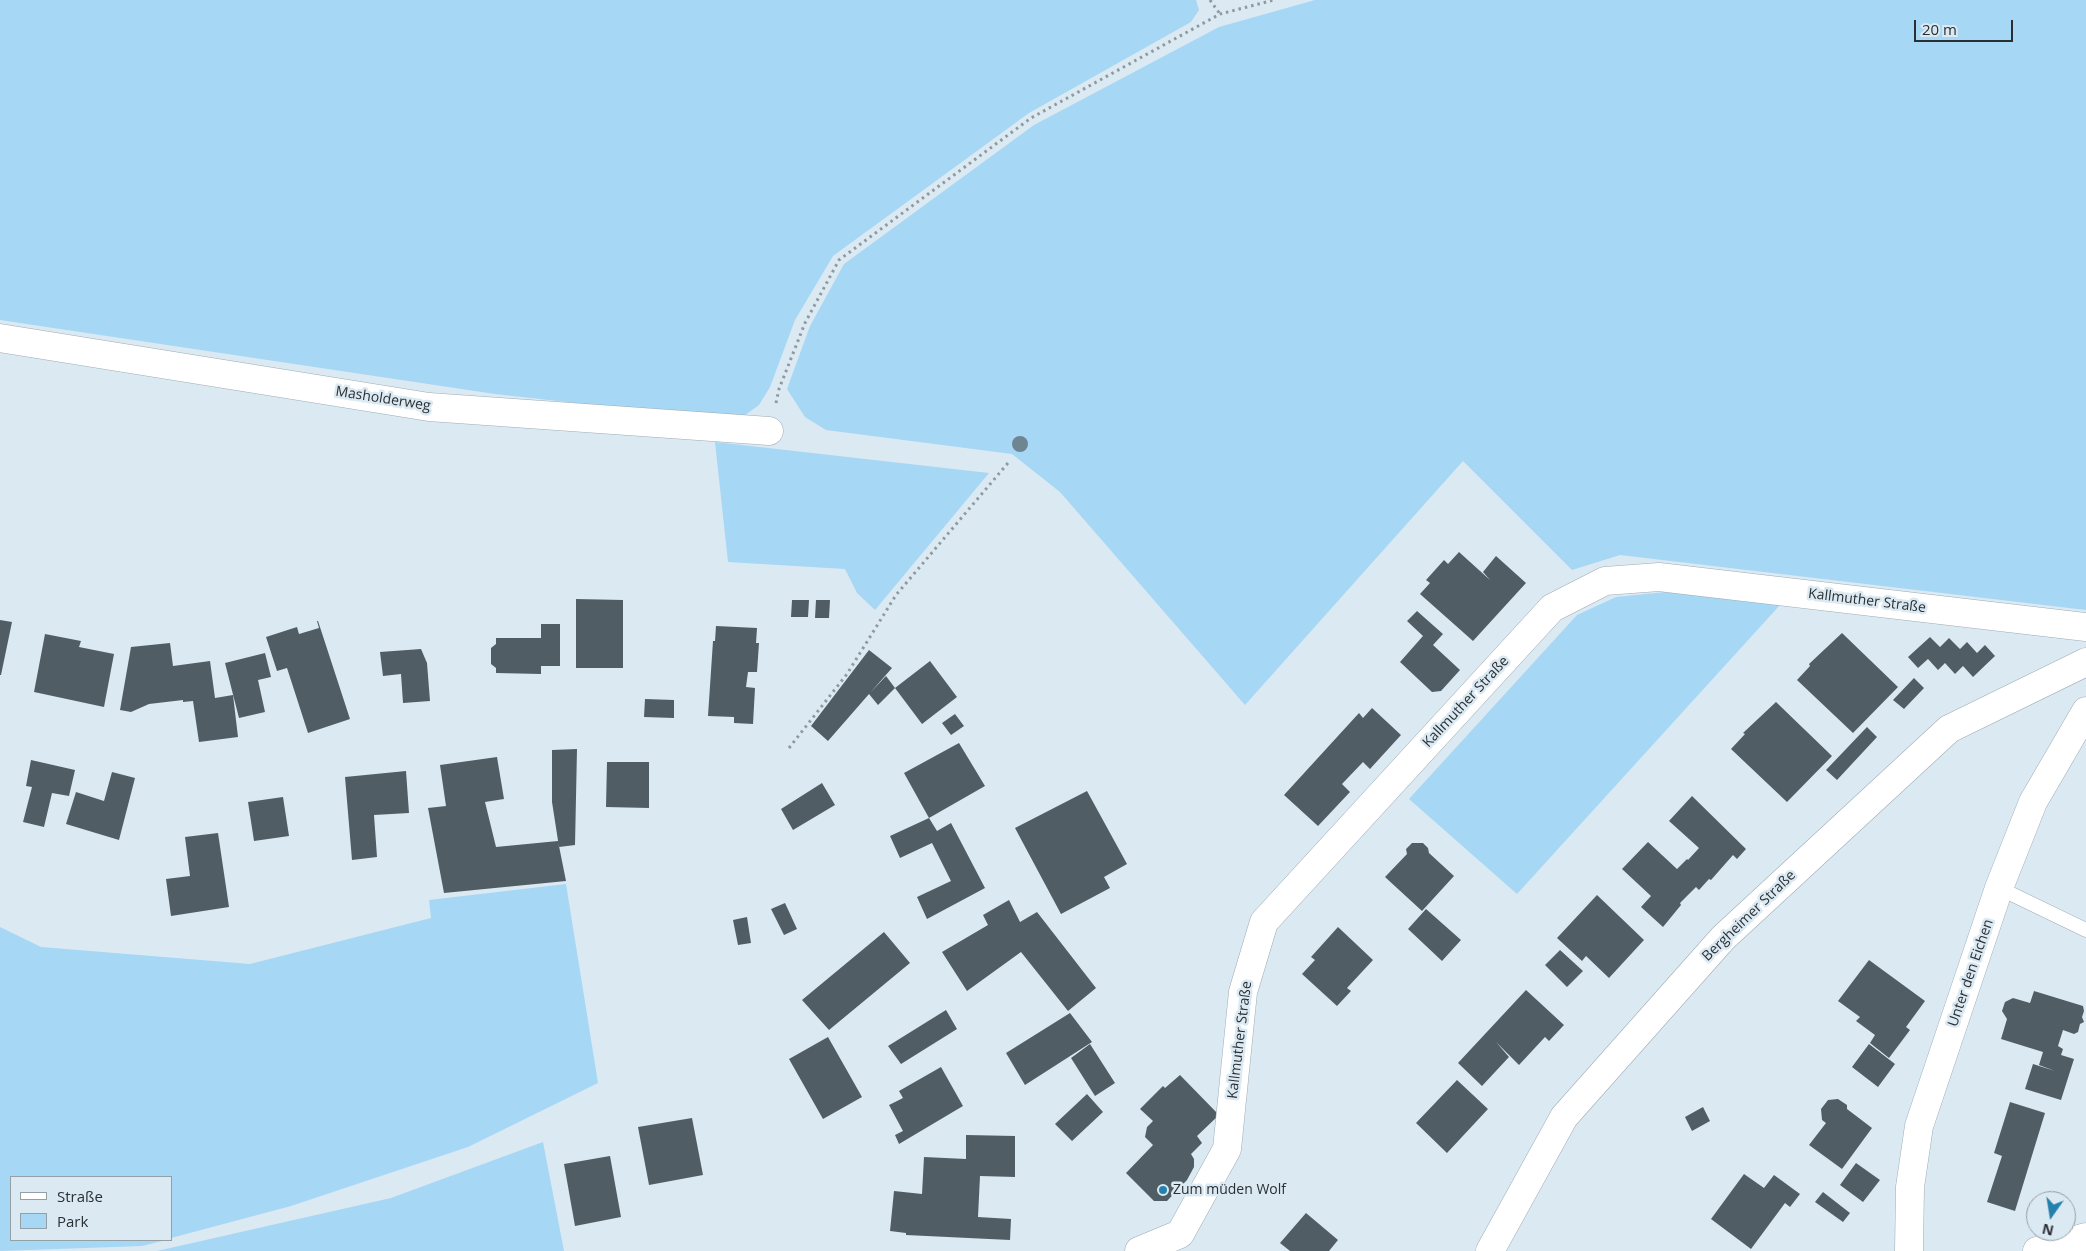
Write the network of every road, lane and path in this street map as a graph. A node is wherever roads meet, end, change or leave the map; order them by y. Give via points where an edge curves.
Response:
1 (1210, 0) edge
2 (1274, 0) edge
3 (1220, 14) junction
4 (0, 338) edge
5 (769, 431) joint
6 (1008, 464) dead end
7 (2086, 627) edge
8 (2086, 662) edge
9 (2086, 711) edge
10 (789, 748) dead end
11 (1999, 888) junction
12 (2086, 930) edge
13 (2086, 1237) edge
14 (1140, 1251) edge
15 (1490, 1251) edge
16 (1909, 1251) edge
17 (2037, 1251) edge

1 - 3 path
2 - 3 path
3 - 5 path via 1031,118 839,260 805,323 779,388
4 - 5 street, Masholderweg via 429,407
6 - 10 path via 896,595 847,674
7 - 14 street, Kallmuther Straße via 1659,577 1605,581 1552,608 1264,922 1243,992 1227,1149 1180,1234
8 - 15 street, Bergheimer Straße via 1949,730 1723,938 1564,1117
9 - 11 street, Unter den Eichen via 2033,802
11 - 12 lane
11 - 16 street, Unter den Eichen via 1919,1126 1910,1187
13 - 17 street

